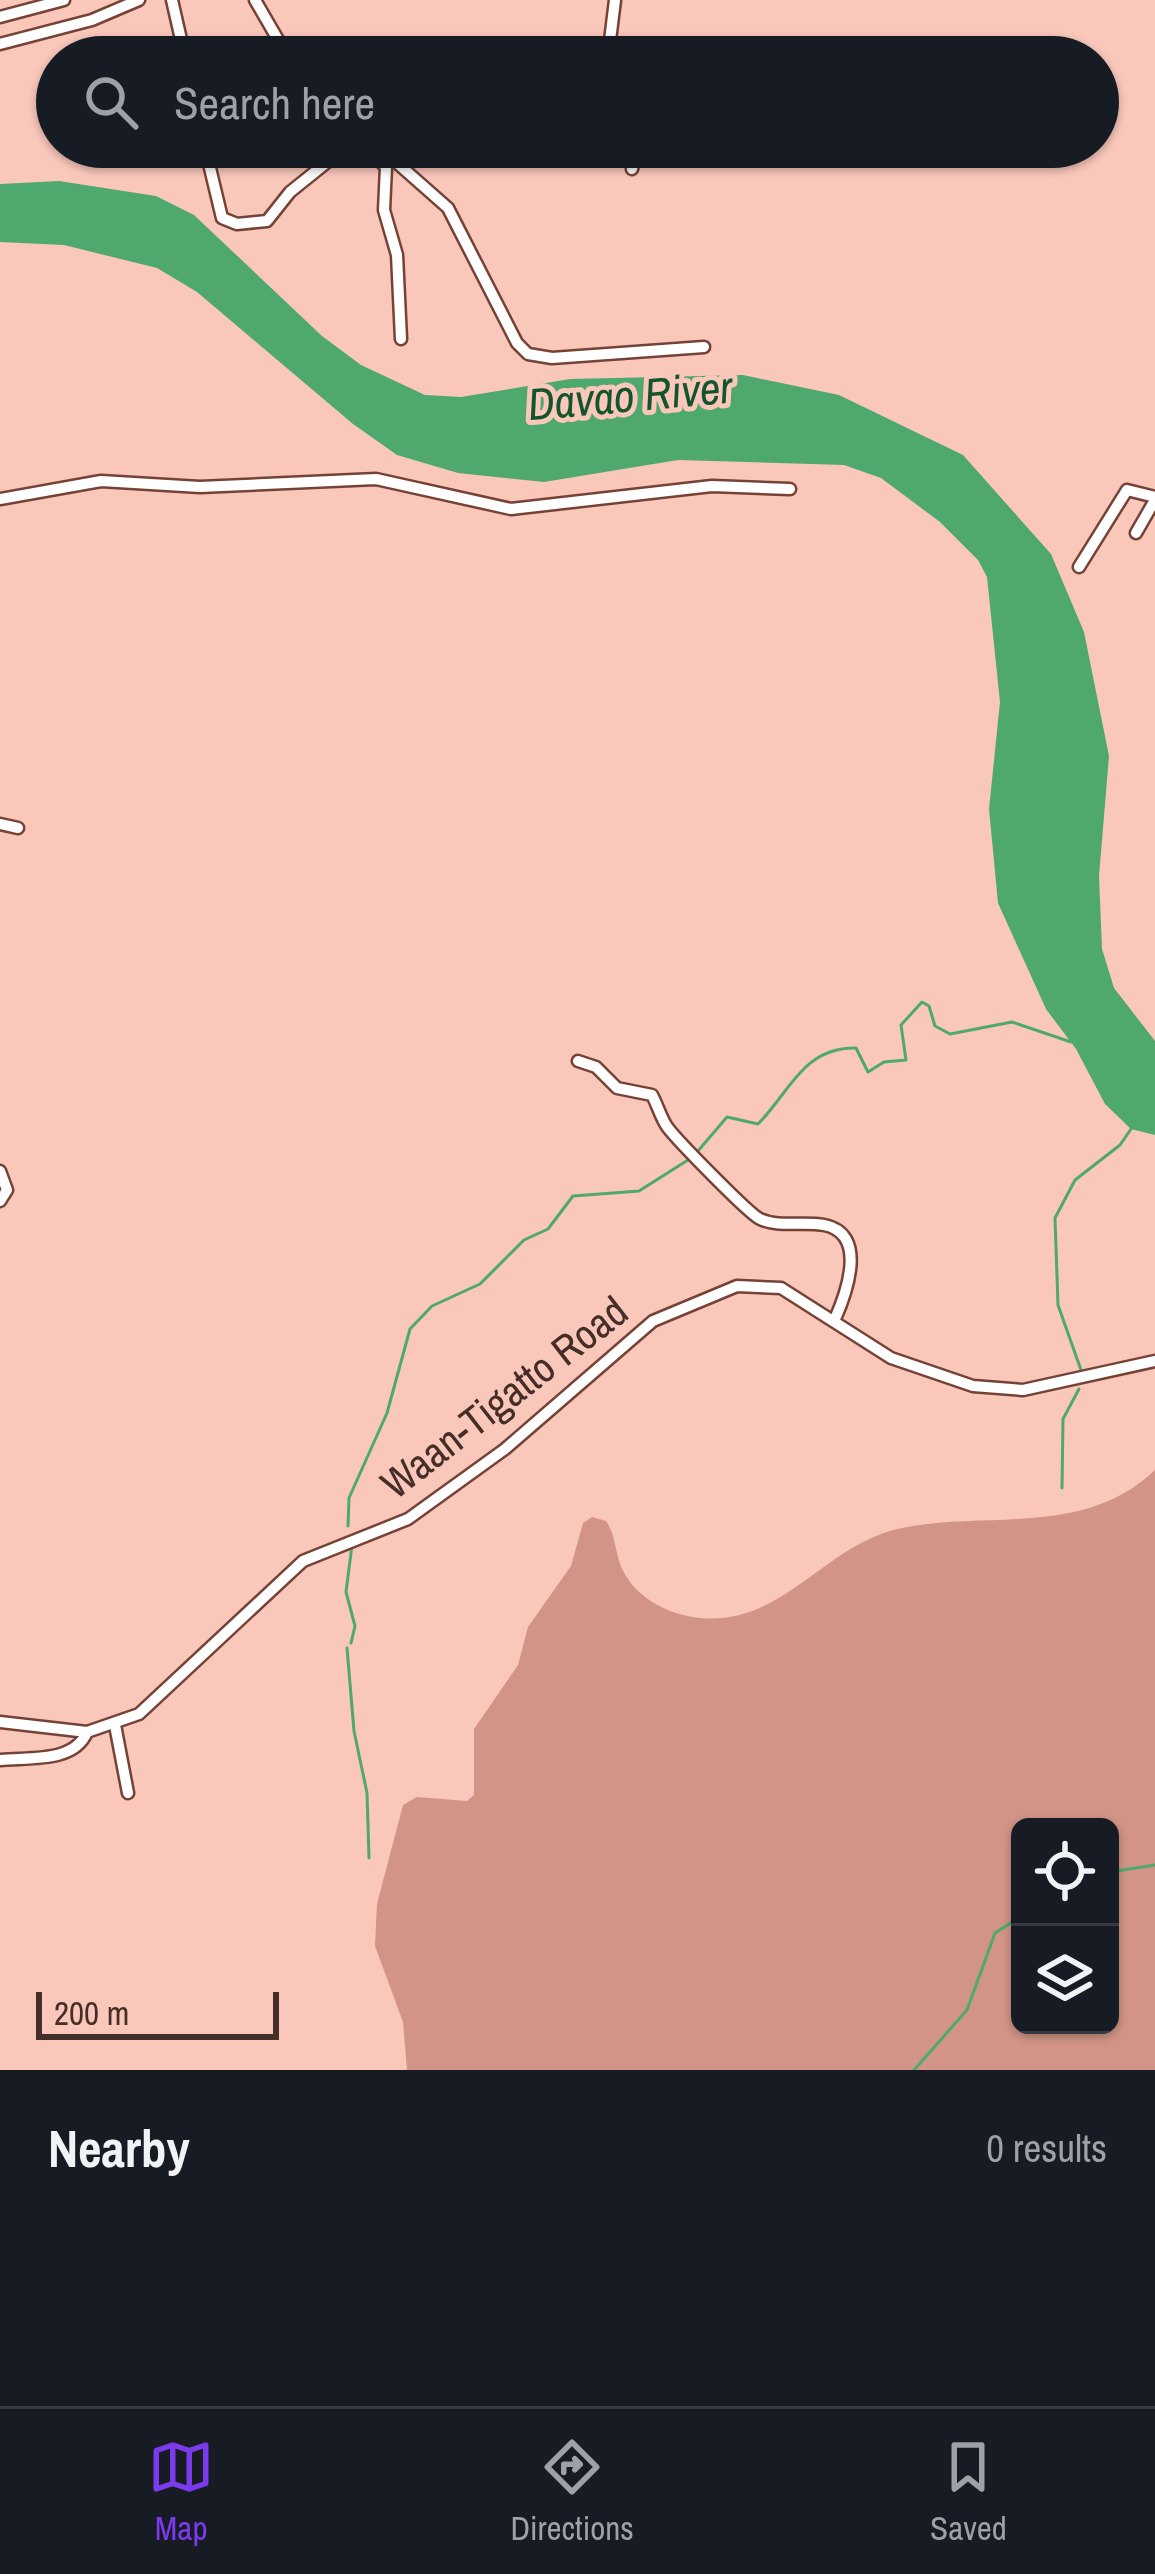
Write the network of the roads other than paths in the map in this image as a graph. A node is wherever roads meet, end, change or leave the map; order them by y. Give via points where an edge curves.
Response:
1 (139, 0) edge
2 (172, 0) edge
3 (255, 0) edge
4 (615, 0) edge
5 (58, 1) edge
6 (16, 6) edge
7 (0, 17) edge
8 (180, 36) edge
9 (276, 36) edge
10 (611, 36) edge
11 (0, 44) edge
12 (211, 168) edge
13 (320, 168) edge
14 (386, 168) edge
15 (403, 168) edge
16 (400, 339) dead end
17 (704, 347) dead end
18 (790, 489) dead end
19 (0, 499) edge
20 (1155, 499) edge
21 (1136, 533) dead end
22 (1079, 567) dead end
23 (0, 824) edge
24 (18, 828) dead end
25 (578, 1061) dead end
26 (0, 1172) edge
27 (0, 1201) edge
28 (835, 1319) junction
29 (1155, 1361) edge
30 (0, 1722) edge
31 (115, 1725) junction
32 (87, 1732) junction
33 (0, 1760) edge
34 (128, 1793) dead end

1 - 11 street
2 - 8 street
3 - 9 street
4 - 10 street
5 - 6 street
6 - 7 street
12 - 13 street via 222,218 249,225 268,221
14 - 16 street
15 - 17 street via 448,208 528,355
18 - 19 street via 712,486 511,509 376,479 200,487 101,481
20 - 21 street
20 - 22 street via 1127,490
23 - 24 street
25 - 28 street via 617,1088 652,1095 672,1134 752,1215 844,1234 848,1280
26 - 27 street via 7,1190
28 - 29 street, Waan-Tigatto Road via 891,1358 973,1387 1023,1390
28 - 31 street, Waan-Tigatto Road via 781,1288 750,1284 653,1321 434,1502 303,1561 164,1694
30 - 32 street, Waan-Tigatto Road
31 - 32 street, Waan-Tigatto Road
31 - 34 street
32 - 33 street via 68,1753

